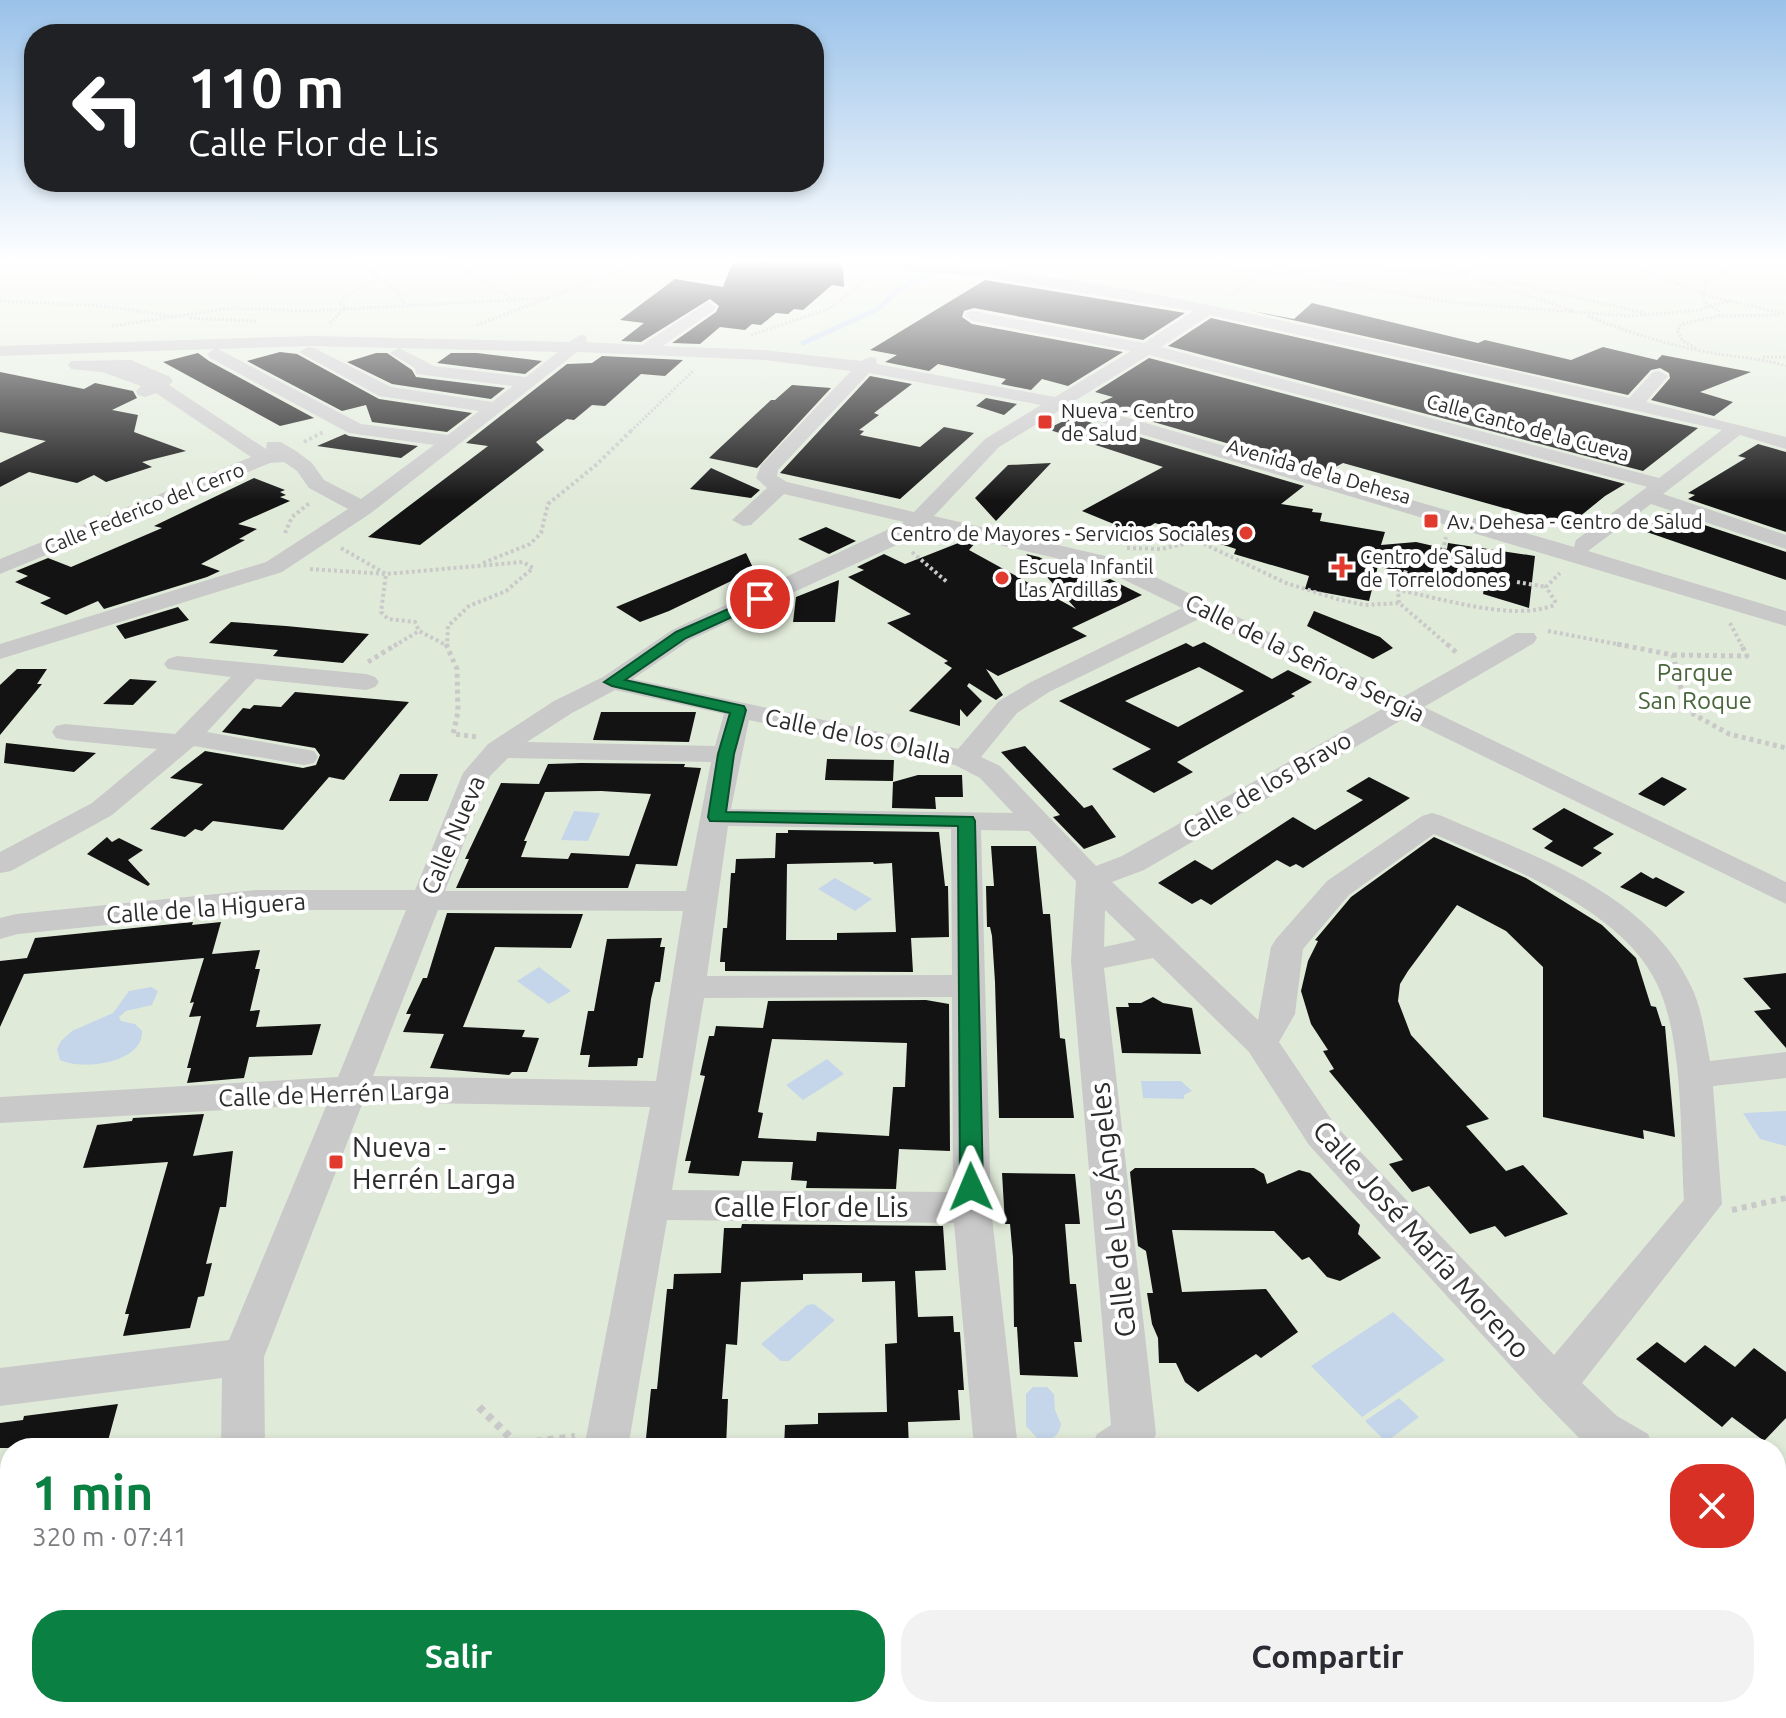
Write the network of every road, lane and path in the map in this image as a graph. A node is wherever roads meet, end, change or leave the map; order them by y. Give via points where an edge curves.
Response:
1 (163, 341) edge
2 (322, 341) edge
3 (350, 341) edge
4 (458, 341) edge
5 (468, 341) edge
6 (657, 341) edge
7 (738, 341) edge
8 (1106, 341) edge
9 (1159, 341) edge
10 (1354, 341) edge
11 (1658, 341) edge
12 (1683, 341) edge
13 (578, 343) junction
14 (146, 346) junction
15 (650, 346) junction
16 (725, 347) junction
17 (1147, 349) junction
18 (0, 351) edge
19 (308, 352) dead end
20 (1704, 352) junction
21 (399, 353) dead end
22 (216, 354) dead end
23 (87, 357) junction
24 (1758, 357) junction
25 (1786, 357) edge
26 (560, 360) junction
27 (127, 365) junction
28 (866, 365) junction
29 (1786, 366) edge
30 (697, 367) dead end
31 (1659, 376) dead end
32 (529, 383) junction
33 (149, 389) junction
34 (1063, 400) junction
35 (1633, 405) junction
36 (496, 408) junction
37 (342, 421) junction
38 (1737, 428) junction
39 (451, 441) junction
40 (1786, 443) edge
41 (279, 454) junction
42 (780, 487) junction
43 (1649, 489) junction
44 (320, 495) dead end
45 (363, 508) junction
46 (919, 519) junction
47 (743, 520) dead end
48 (891, 539) junction
49 (315, 541) junction
50 (1786, 542) edge
51 (1584, 545) junction
52 (1084, 557) junction
53 (475, 566) junction
54 (0, 567) edge
55 (274, 567) junction
56 (1618, 567) junction
57 (1407, 568) dead end
58 (1646, 570) junction
59 (386, 574) junction
60 (1554, 579) junction
61 (947, 582) dead end
62 (1517, 582) dead end
63 (1694, 589) junction
64 (1398, 590) junction
65 (1504, 601) dead end
66 (1399, 603) junction
67 (1786, 607) edge
68 (1202, 608) junction
69 (1498, 608) junction
70 (1786, 619) edge
71 (419, 631) junction
72 (1525, 638) joint
73 (446, 645) junction
74 (0, 652) edge
75 (1673, 655) junction
76 (177, 664) dead end
77 (1472, 667) junction
78 (250, 671) junction
79 (340, 679) junction
80 (366, 682) dead end
81 (612, 682) junction
82 (1404, 706) junction
83 (738, 710) junction
84 (65, 732) dead end
85 (185, 740) junction
86 (504, 746) junction
87 (1786, 748) edge
88 (726, 754) junction
89 (304, 757) dead end
90 (964, 759) junction
91 (716, 817) junction
92 (966, 821) junction
93 (1035, 822) junction
94 (0, 864) edge
95 (1091, 879) junction
96 (1786, 894) edge
97 (425, 901) junction
98 (700, 901) junction
99 (0, 929) edge
100 (1159, 946) junction
101 (1087, 961) junction
102 (969, 986) junction
103 (690, 987) junction
104 (1261, 1043) junction
105 (1786, 1065) edge
106 (1693, 1076) junction
107 (350, 1089) junction
108 (669, 1094) junction
109 (0, 1110) edge
110 (1786, 1198) edge
111 (1703, 1204) junction
112 (650, 1205) junction
113 (972, 1208) junction
114 (243, 1357) junction
115 (1555, 1385) junction
116 (0, 1387) edge
117 (479, 1407) dead end
118 (243, 1438) edge
119 (511, 1438) edge
120 (608, 1438) edge
121 (995, 1438) edge
122 (1128, 1438) edge
123 (1615, 1438) edge

1 - 23 street, Avenida de la Dehesa
2 - 14 street, Avenida de la Dehesa
3 - 13 street, Avenida de la Dehesa
4 - 26 street
5 - 13 street, Avenida de la Dehesa
6 - 15 street
7 - 16 path
8 - 17 street, Calle Canto de la Cueva
9 - 17 street, Calle Nueva
10 - 35 street
11 - 20 path
12 - 20 path
13 - 15 street, Avenida de la Dehesa
13 - 26 street
14 - 23 street, Avenida de la Dehesa
14 - 27 street
15 - 16 street, Avenida de la Dehesa
15 - 28 street, Avenida de la Dehesa
16 - 28 street, Avenida de la Dehesa
17 - 34 street, Calle Nueva
17 - 43 street, Calle Canto de la Cueva
18 - 23 street via 35,350 23,358 41,366
19 - 36 street via 386,392
20 - 24 path
21 - 32 street via 425,366 422,370
22 - 37 street
23 - 27 street
23 - 33 street
24 - 25 path
24 - 29 path
26 - 32 street
27 - 33 street via 164,381
28 - 34 street, Avenida de la Dehesa
28 - 42 street via 768,469 766,478
30 - 53 path via 548,504 541,533 530,544
31 - 35 street
32 - 36 street
33 - 41 street via 205,418 223,415
34 - 46 street, Calle Nueva via 992,443
34 - 51 street, Avenida de la Dehesa
34 - 56 street, Avenida de la Dehesa
35 - 38 street
36 - 39 street
37 - 39 street via 356,429
37 - 41 path
38 - 40 street
38 - 43 street
39 - 45 street
41 - 45 street via 305,467 316,484
41 - 54 street, Calle Federico del Cerro
42 - 46 street, Calle de la Señora Sergia
42 - 47 street
43 - 50 street, Calle Canto de la Cueva
43 - 51 street
44 - 49 path via 292,517 285,533
45 - 49 street
46 - 48 street, Calle Nueva
46 - 52 street, Calle de la Señora Sergia
48 - 61 path
48 - 81 street, Calle Nueva via 681,635
49 - 55 street
49 - 59 path via 349,550
51 - 58 street, Avenida de la Dehesa
52 - 66 path via 1132,546 1161,549 1198,541 1286,583 1337,599 1365,605
52 - 68 street, Calle de la Señora Sergia
53 - 59 path
53 - 73 path via 523,562 533,568 506,591 469,606 448,626
55 - 59 path
55 - 74 street
56 - 58 street, Avenida de la Dehesa
56 - 60 street
57 - 64 path
58 - 63 street, Avenida de la Dehesa
58 - 67 street, Avenida de la Dehesa
59 - 71 path via 381,612 388,619 415,622
60 - 62 path
60 - 69 path via 1550,610
63 - 70 street, Avenida de la Dehesa
63 - 75 path via 1728,620 1747,656
64 - 66 path
64 - 69 path
65 - 69 path
66 - 77 path
68 - 82 street, Calle de la Señora Sergia
68 - 90 street via 1008,707
71 - 73 path
71 - 79 path
72 - 75 path via 1545,631
72 - 77 street, Calle de los Bravo
73 - 86 path via 457,669 453,734
75 - 87 path via 1686,710 1729,734
76 - 78 street
77 - 82 street, Calle de los Bravo
78 - 79 street
78 - 85 street
79 - 80 street
81 - 83 street, Calle de los Olalla
81 - 86 street, Calle Nueva
82 - 95 street, Calle de los Bravo via 1133,863
82 - 96 street, Calle de la Señora Sergia
83 - 88 street
83 - 90 street, Calle de los Olalla
84 - 85 street
85 - 89 street
85 - 94 street via 102,809
86 - 88 street
86 - 97 street, Calle Nueva via 477,773
88 - 91 street
90 - 93 street via 990,772
91 - 92 street
91 - 98 street
92 - 93 street
92 - 102 street
93 - 95 street
95 - 100 street, Calle José María Moreno
95 - 101 street, Calle de Los Ángeles
97 - 98 street, Calle de la Higuera
97 - 99 street, Calle de la Higuera via 257,900
97 - 107 street, Calle Nueva
98 - 103 street
100 - 101 street
100 - 104 street, Calle José María Moreno
101 - 122 street, Calle de Los Ángeles via 1134,1434
102 - 103 street
102 - 113 street
103 - 108 street
104 - 106 street via 1278,1014 1287,947 1338,888 1432,822 1574,889 1655,951 1675,986
104 - 115 street, Calle José María Moreno via 1322,1135
105 - 106 street
106 - 111 street
107 - 108 street, Calle de Herrén Larga
107 - 109 street, Calle de Herrén Larga
107 - 114 street, Calle Nueva
108 - 112 street
110 - 111 path via 1727,1212
111 - 115 street
112 - 113 street, Calle Flor de Lis
112 - 120 street
113 - 121 street
114 - 116 street
114 - 118 street, Calle Nueva
115 - 123 street, Calle José María Moreno
117 - 119 path

